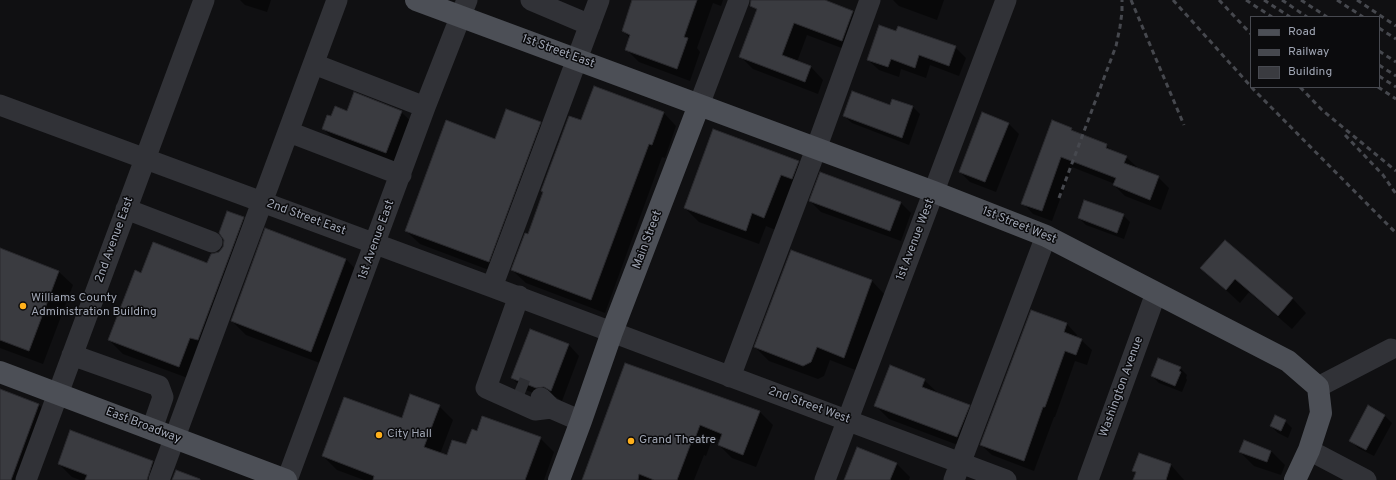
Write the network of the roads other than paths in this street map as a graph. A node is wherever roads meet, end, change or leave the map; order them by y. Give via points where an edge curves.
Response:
1 (204, 0) edge
2 (337, 0) edge
3 (416, 0) edge
4 (531, 0) edge
5 (599, 0) edge
6 (739, 0) edge
7 (870, 0) edge
8 (1006, 0) edge
9 (464, 8) edge
10 (590, 25) junction
11 (577, 59) junction
12 (314, 64) junction
13 (0, 105) edge
14 (699, 105) junction
15 (425, 107) junction
16 (289, 132) junction
17 (816, 149) junction
18 (145, 158) junction
19 (401, 175) junction
20 (934, 192) junction
21 (263, 202) junction
22 (126, 209) junction
23 (1046, 236) junction
24 (212, 242) dead end
25 (376, 244) junction
26 (492, 286) junction
27 (1156, 293) junction
28 (519, 296) junction
29 (612, 332) junction
30 (1391, 349) dead end
31 (72, 355) junction
32 (0, 372) edge
33 (730, 377) junction
34 (1318, 387) junction
35 (496, 393) junction
36 (58, 394) junction
37 (551, 408) junction
38 (581, 421) junction
39 (847, 421) junction
40 (152, 429) junction
41 (175, 438) junction
42 (1309, 450) junction
43 (957, 471) edge
44 (26, 480) edge
45 (159, 480) edge
46 (287, 480) edge
47 (559, 480) edge
48 (825, 480) edge
49 (1006, 480) edge
50 (1088, 480) edge
51 (1295, 480) edge
52 (1366, 480) edge

1 - 18 street, 2nd Avenue East
2 - 12 street
3 - 9 main road, 1st Street East
4 - 10 street
5 - 10 street
6 - 14 street, Main Street
7 - 17 street
8 - 20 street, 1st Avenue West
9 - 11 main road, 1st Street East
9 - 15 street, 1st Avenue East
10 - 11 street
11 - 14 main road, 1st Street East
11 - 26 street
12 - 15 street
12 - 16 street
13 - 18 street, 2nd Street East
14 - 17 main road, 1st Street West
14 - 29 main road, Main Street
15 - 19 street, 1st Avenue East
16 - 19 street
16 - 21 street
17 - 20 main road, 1st Street West
17 - 33 street
18 - 21 street, 2nd Street East
18 - 22 street, 2nd Avenue East
19 - 25 street, 1st Avenue East
20 - 23 main road, 1st Street West
20 - 39 street, 1st Avenue West
21 - 25 street, 2nd Street East
21 - 41 street
22 - 24 street
22 - 31 street, 2nd Avenue East
23 - 27 main road, 1st Street West
23 - 43 street
25 - 26 street, 2nd Street East
25 - 46 street, 1st Avenue East
26 - 28 street, 2nd Street East
27 - 34 main road, 1st Street West via 1288,362
27 - 50 street, Washington Avenue
28 - 29 street, 2nd Street East
28 - 35 street via 486,388
29 - 33 street, 2nd Street West
29 - 38 main road, Main Street
30 - 34 street
31 - 36 street, 2nd Avenue East
31 - 40 street via 158,386 163,397
32 - 36 main road, East Broadway
33 - 39 street, 2nd Street West
34 - 42 main road via 1321,413
35 - 37 street via 535,410
35 - 37 street via 507,383 540,397
36 - 40 main road, East Broadway
36 - 44 street, 2nd Avenue East
37 - 38 street
38 - 47 main road, Main Street
39 - 43 street, 2nd Street West
39 - 48 street, 1st Avenue West
40 - 41 main road, East Broadway
41 - 45 street
41 - 46 main road, East Broadway
42 - 51 main road
42 - 52 street
43 - 49 street, 2nd Street West

